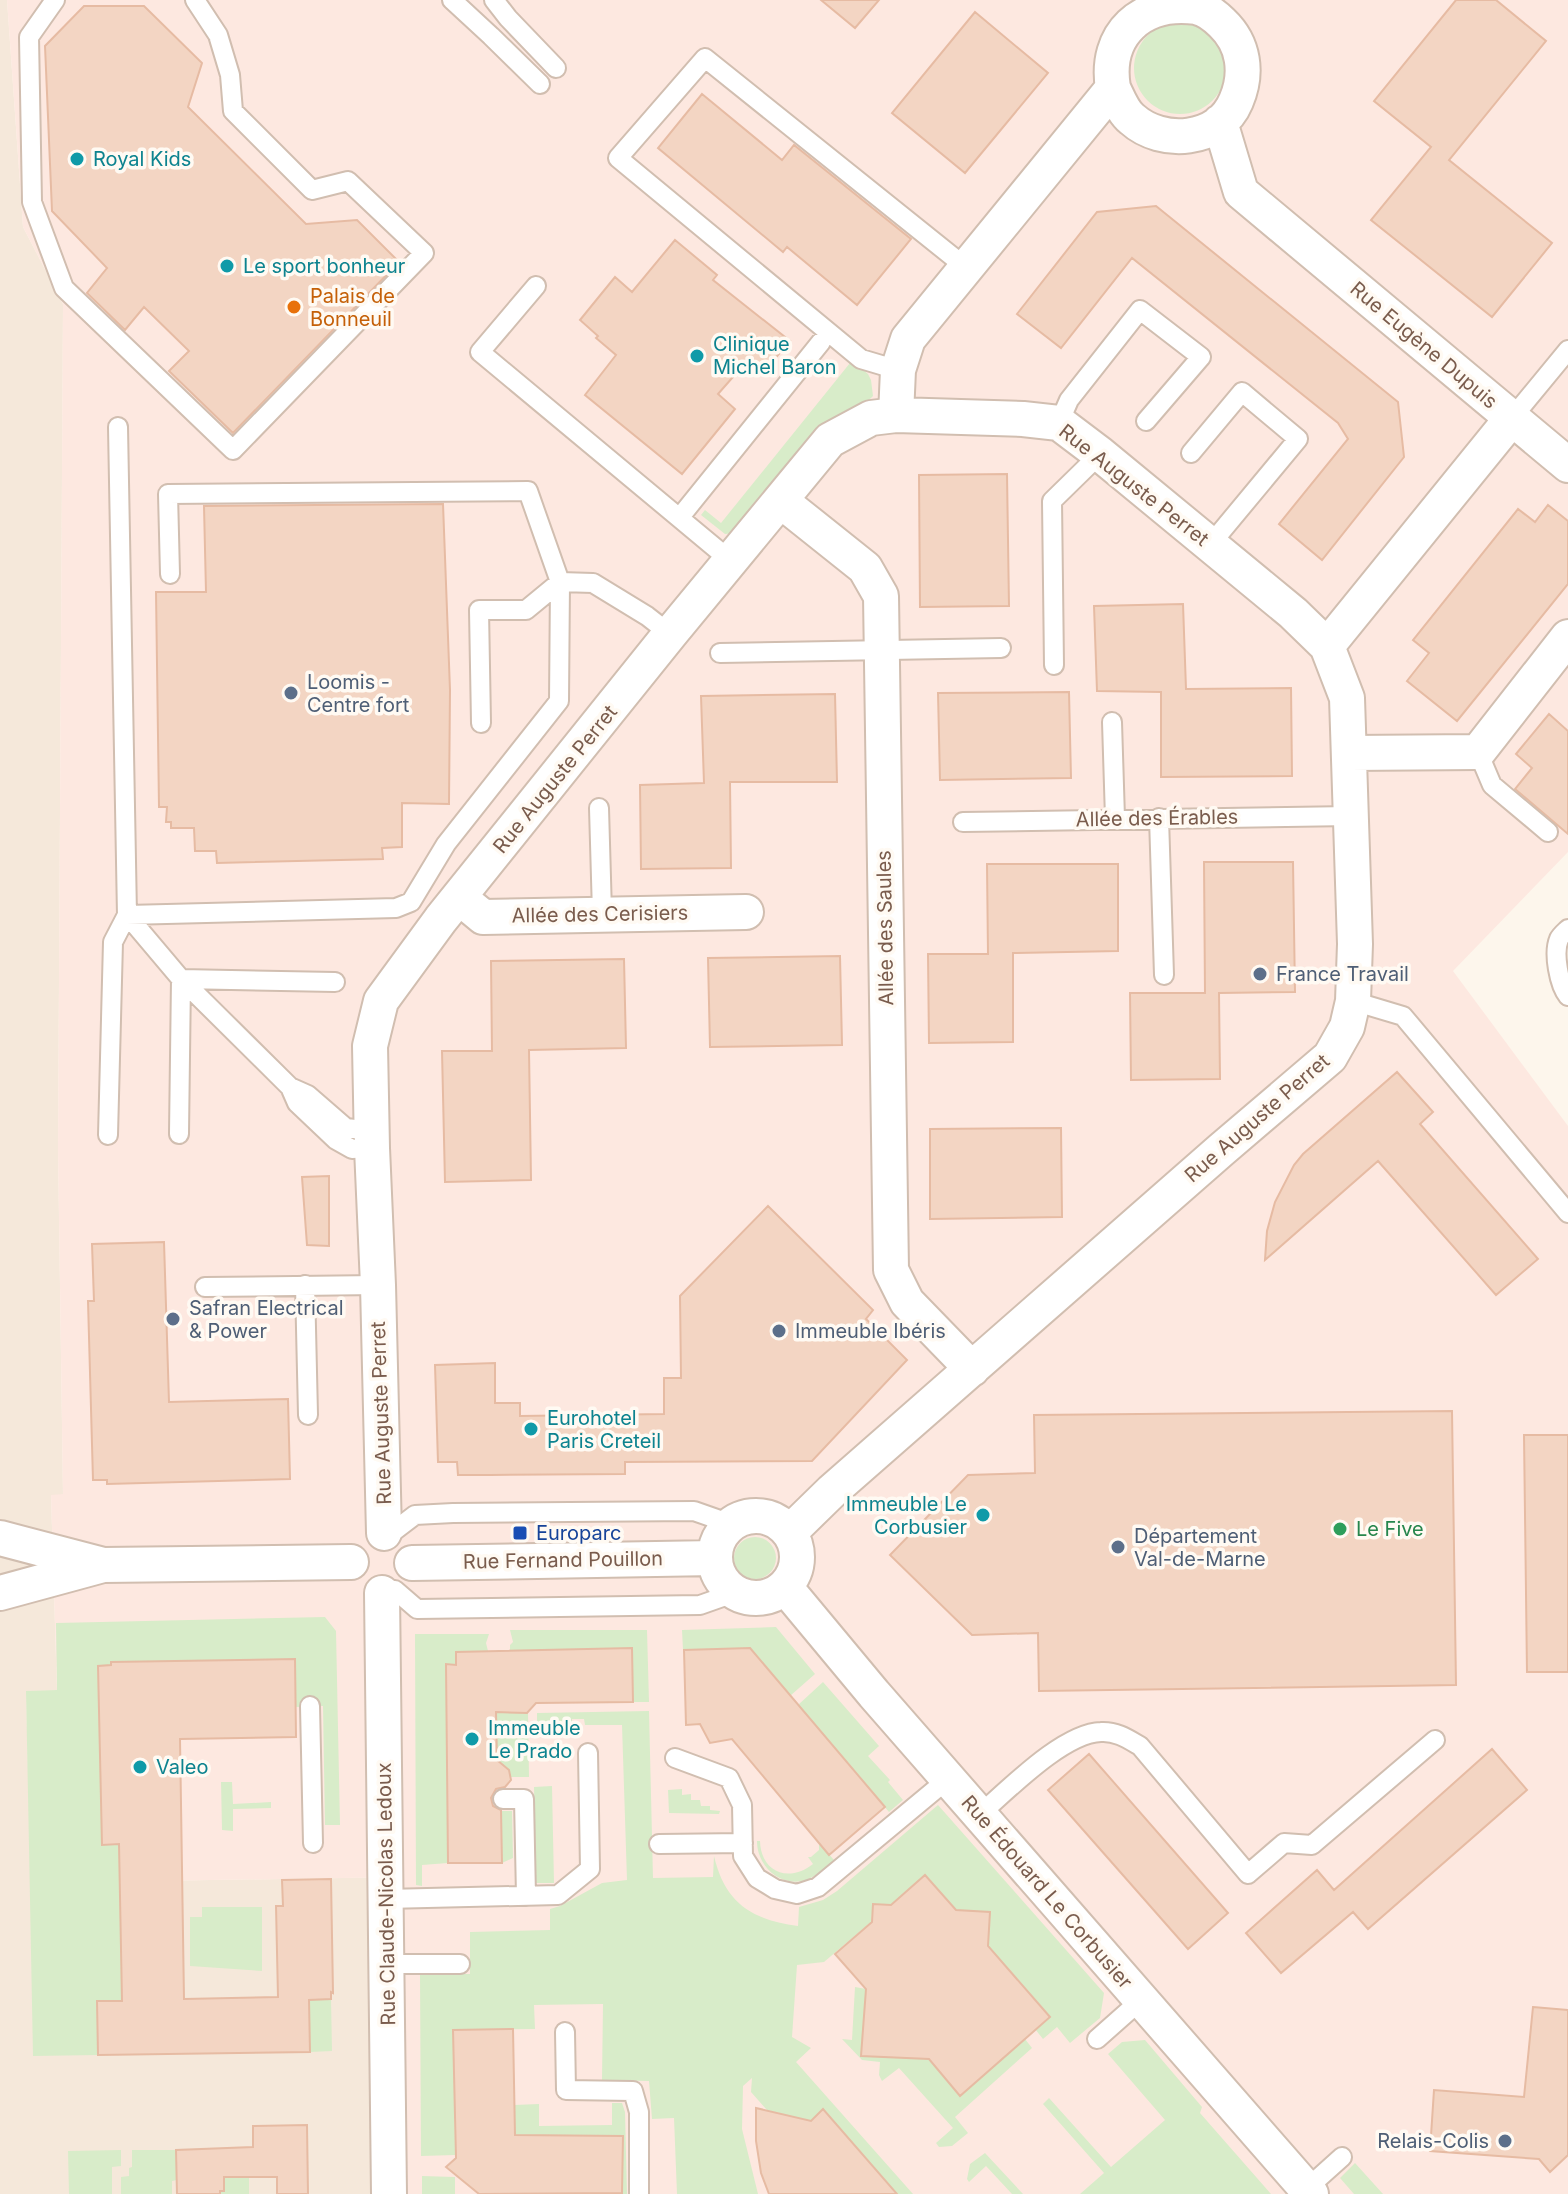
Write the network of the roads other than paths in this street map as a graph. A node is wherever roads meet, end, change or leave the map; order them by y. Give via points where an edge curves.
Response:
1 (55, 0) edge
2 (195, 0) edge
3 (452, 0) edge
4 (494, 0) edge
5 (556, 68) dead end
6 (540, 84) dead end
7 (1113, 88) junction
8 (1220, 122) junction
9 (968, 269) junction
10 (536, 286) dead end
11 (821, 342) dead end
12 (1568, 350) edge
13 (898, 370) junction
14 (896, 415) junction
15 (1512, 418) junction
16 (1146, 421) dead end
17 (1059, 423) junction
18 (118, 427) dead end
19 (1191, 453) dead end
20 (1100, 454) junction
21 (1568, 465) edge
22 (781, 501) junction
23 (680, 517) junction
24 (1210, 545) junction
25 (731, 561) junction
26 (170, 574) dead end
27 (560, 582) junction
28 (670, 634) junction
29 (1568, 637) edge
30 (1327, 646) junction
31 (1001, 648) dead end
32 (882, 651) junction
33 (720, 653) dead end
34 (1054, 665) dead end
35 (1112, 722) dead end
36 (481, 723) dead end
37 (1478, 752) junction
38 (1350, 753) junction
39 (599, 808) dead end
40 (1351, 816) junction
41 (1115, 818) junction
42 (1159, 818) junction
43 (963, 822) dead end
44 (1548, 832) dead end
45 (460, 898) junction
46 (746, 912) dead end
47 (602, 913) junction
48 (127, 915) junction
49 (1568, 929) edge
50 (1164, 975) dead end
51 (181, 979) junction
52 (335, 982) dead end
53 (1568, 996) edge
54 (1353, 1001) junction
55 (179, 1134) dead end
56 (108, 1135) dead end
57 (372, 1140) junction
58 (1568, 1213) edge
59 (305, 1285) junction
60 (378, 1285) junction
61 (205, 1287) dead end
62 (972, 1369) junction
63 (308, 1415) dead end
64 (731, 1524) junction
65 (790, 1532) junction
66 (387, 1534) junction
67 (0, 1538) edge
68 (715, 1558) junction
69 (351, 1562) junction
70 (103, 1565) junction
71 (396, 1582) junction
72 (785, 1587) junction
73 (0, 1593) edge
74 (734, 1593) junction
75 (310, 1706) dead end
76 (1435, 1740) dead end
77 (588, 1753) dead end
78 (675, 1758) dead end
79 (948, 1779) junction
80 (503, 1799) dead end
81 (979, 1815) junction
82 (313, 1843) dead end
83 (743, 1843) junction
84 (659, 1844) dead end
85 (526, 1896) junction
86 (386, 1899) junction
87 (386, 1964) junction
88 (460, 1964) dead end
89 (1141, 2000) junction
90 (565, 2032) dead end
91 (1097, 2039) dead end
92 (1342, 2157) dead end
93 (1306, 2192) edge
94 (389, 2194) edge
95 (639, 2194) edge

1 - 2 lane via 29,37 32,202 64,288 233,450 424,253 348,181 312,190 233,111 230,75 218,35
3 - 6 lane
4 - 5 lane
7 - 8 street via 1129,117 1148,131 1168,137 1194,135
7 - 8 street via 1113,53 1124,30 1143,13 1165,5 1199,7 1231,31 1244,69 1234,105
7 - 9 street
8 - 15 street, Rue Eugène Dupuis via 1241,192
9 - 13 street via 908,339
9 - 13 lane via 705,58 618,158 861,359
10 - 23 lane via 480,352
11 - 23 lane
12 - 15 lane
13 - 14 street
14 - 17 street, Rue Auguste Perret
14 - 22 street, Rue Auguste Perret via 871,418 830,440
15 - 21 street
15 - 30 street, Rue Eugène Dupuis
16 - 17 lane via 1201,357 1140,310 1069,400
17 - 20 street, Rue Auguste Perret
18 - 48 lane
19 - 24 lane via 1242,392 1298,439
20 - 24 street, Rue Auguste Perret
20 - 34 lane via 1052,501
22 - 25 street, Rue Auguste Perret
22 - 32 street, Allée des Saules via 865,568 881,596
23 - 25 lane
24 - 30 street, Rue Auguste Perret
25 - 28 street, Rue Auguste Perret
26 - 27 lane via 168,494 528,491
27 - 28 lane via 593,583
27 - 36 lane via 526,610 479,610
27 - 48 lane via 559,701 446,844 411,902 396,908
28 - 45 street, Rue Auguste Perret
29 - 37 street
30 - 38 street, Rue Auguste Perret via 1347,698
31 - 32 lane
32 - 33 lane
32 - 62 street, Allée des Saules via 891,1270 907,1302
35 - 41 lane
37 - 38 street
37 - 44 lane via 1492,785
38 - 40 street, Rue Auguste Perret
39 - 47 lane
40 - 42 lane, Allée des Érables
40 - 54 street, Rue Auguste Perret
41 - 42 lane, Allée des Érables
41 - 43 lane, Allée des Érables
42 - 50 lane
45 - 47 street, Allée des Cerisiers via 483,917
45 - 57 street, Rue Auguste Perret via 381,1001 370,1046
46 - 47 street, Allée des Cerisiers
48 - 51 lane
48 - 56 lane via 113,942
49 - 53 lane via 1559,939 1557,964
51 - 52 lane
51 - 55 lane
51 - 57 lane via 290,1087 308,1095 346,1128
54 - 58 lane via 1403,1016
54 - 62 street, Rue Auguste Perret via 1347,1027 1330,1057
57 - 60 street, Rue Auguste Perret
59 - 60 lane
59 - 61 lane
59 - 63 lane
60 - 66 street, Rue Auguste Perret
62 - 65 street, Rue Auguste Perret
64 - 65 street via 756,1515
64 - 66 lane via 694,1511 453,1513 415,1515
64 - 68 street via 716,1545
65 - 72 street via 797,1567
66 - 69 street via 358,1544
66 - 71 street via 403,1542 411,1555
67 - 70 street
68 - 71 street, Rue Fernand Pouillon
68 - 74 street via 724,1584
69 - 70 street
69 - 71 street via 364,1588 373,1592
70 - 73 street
71 - 74 lane via 417,1609 700,1605
71 - 86 street, Rue Claude-Nicolas Ledoux
72 - 74 street via 761,1599
72 - 79 street, Rue Édouard Le Corbusier
75 - 82 lane
76 - 81 lane via 1312,1845 1284,1843 1248,1874 1140,1746 1122,1735 1103,1731 1066,1743
77 - 85 lane via 590,1869 558,1895
78 - 83 lane via 729,1778 742,1805
79 - 81 street, Rue Édouard Le Corbusier
79 - 83 lane via 818,1887 797,1894 757,1878 743,1856
80 - 85 lane via 524,1799
81 - 89 street, Rue Édouard Le Corbusier
83 - 84 lane
85 - 86 lane
86 - 87 street, Rue Claude-Nicolas Ledoux
87 - 88 lane
87 - 94 street, Rue Claude-Nicolas Ledoux
89 - 91 lane
89 - 93 street, Rue Édouard Le Corbusier
90 - 95 lane via 566,2090 633,2091 639,2112
92 - 93 lane

